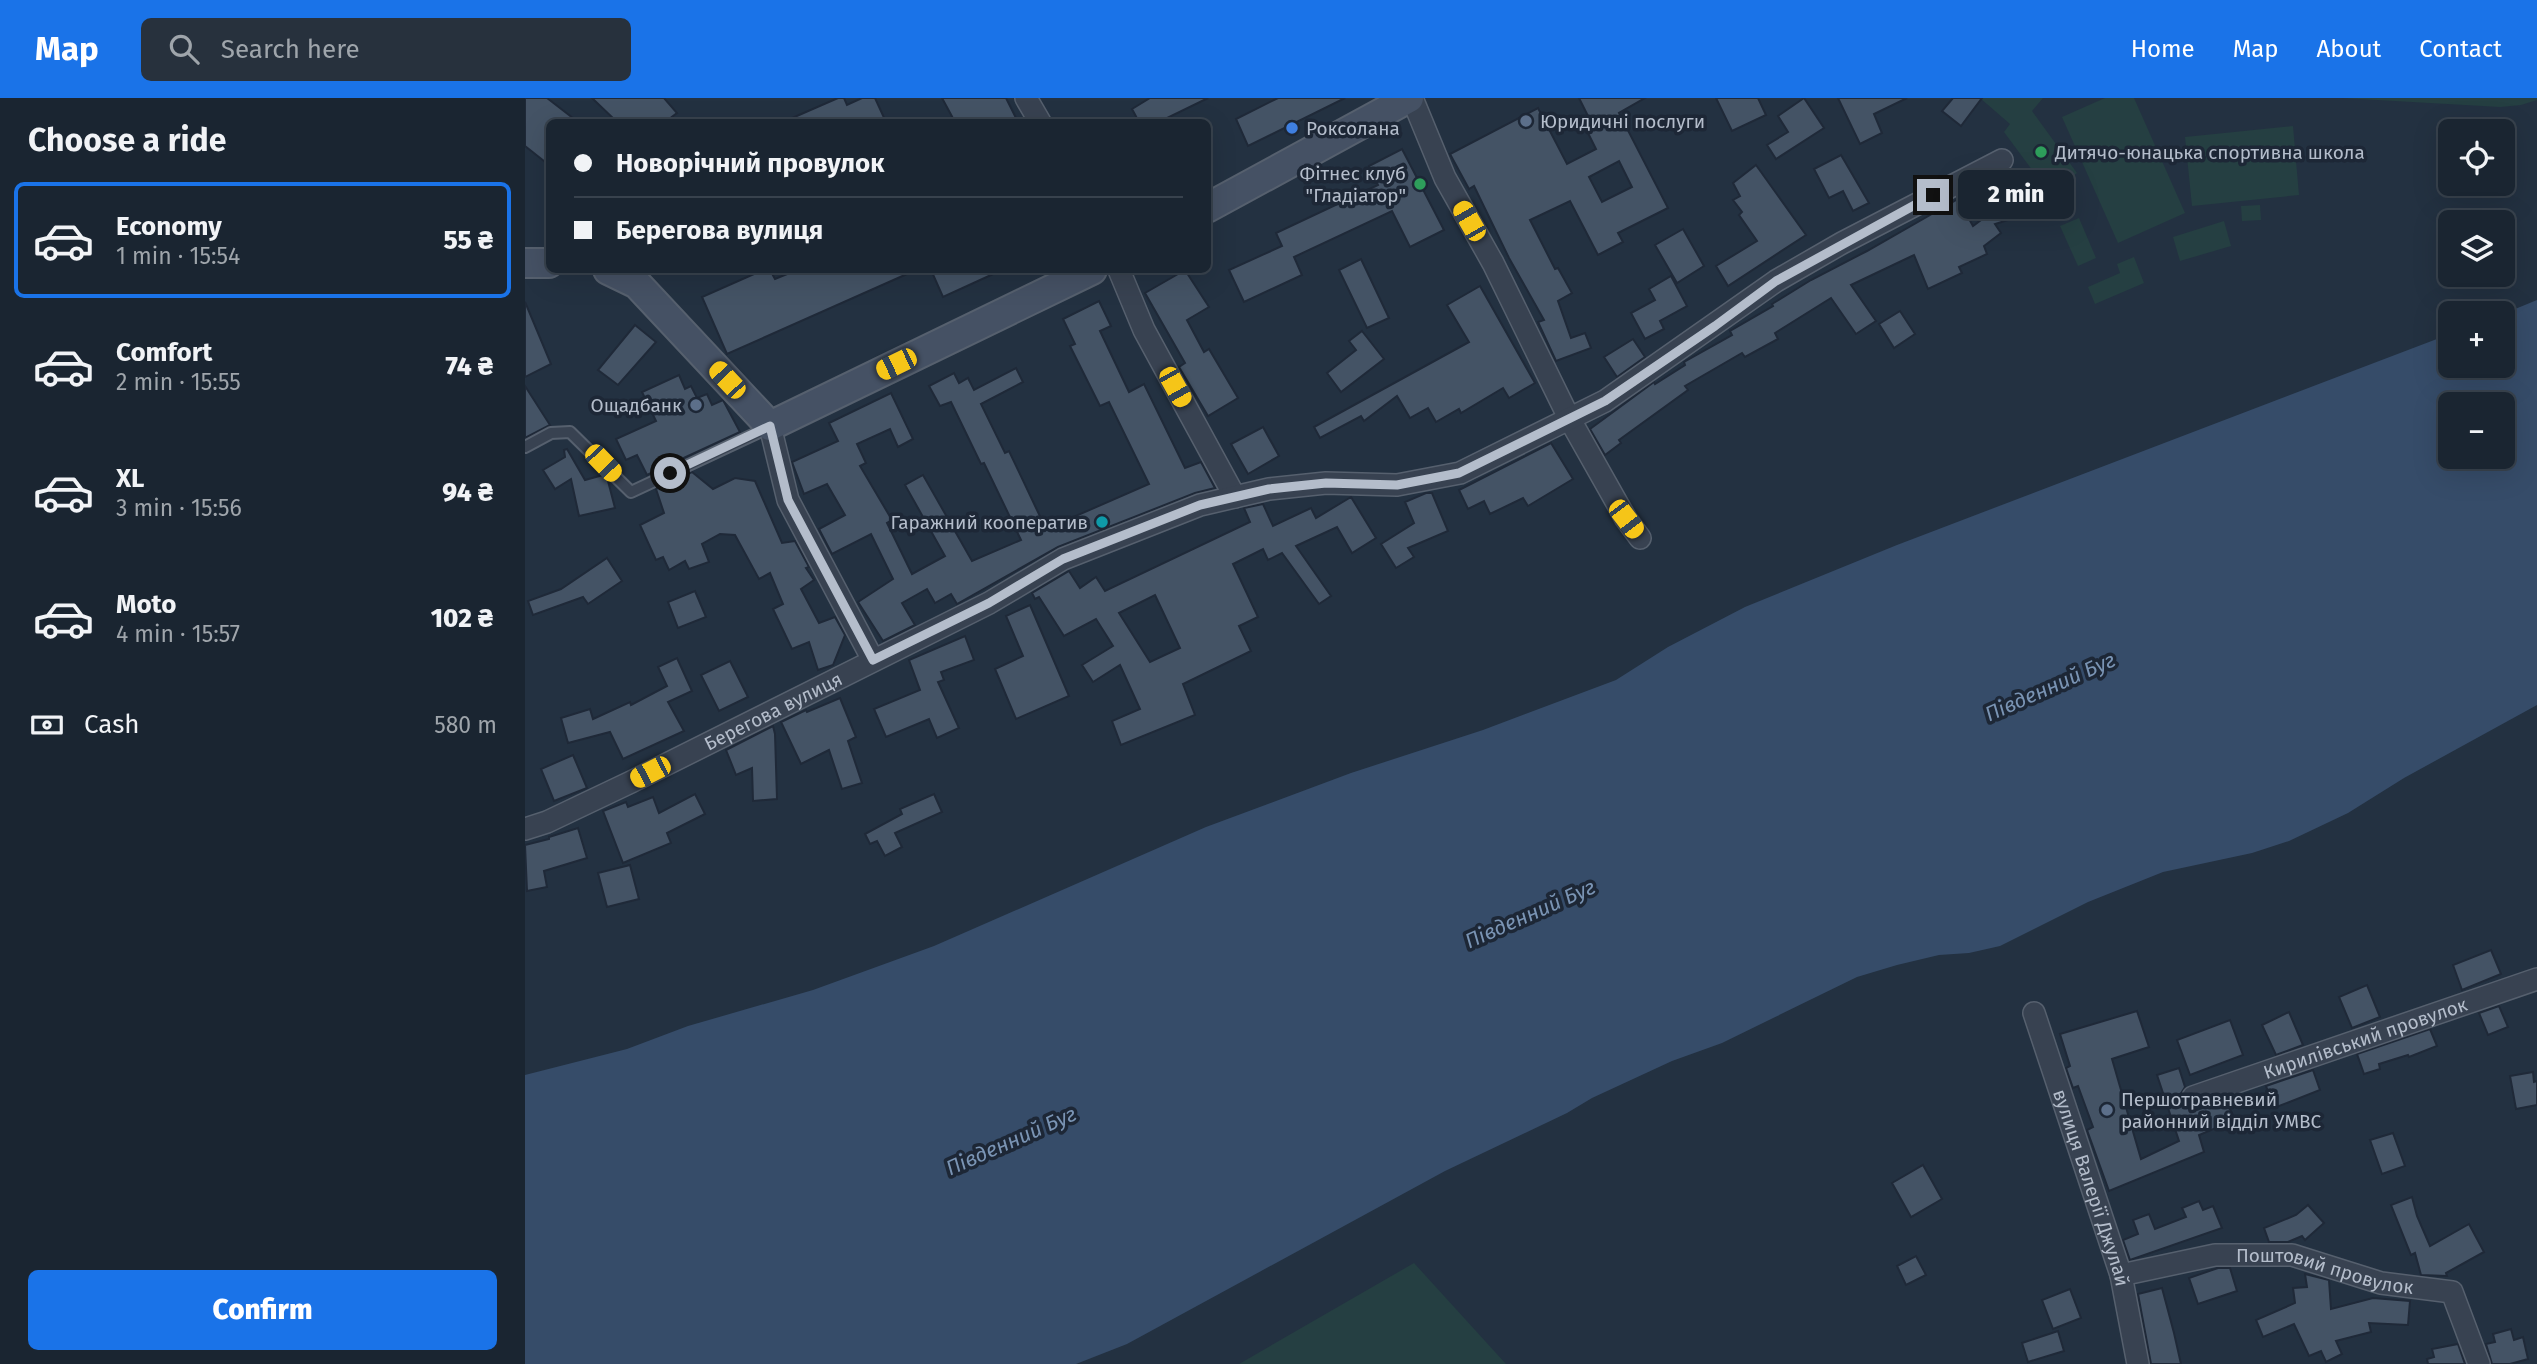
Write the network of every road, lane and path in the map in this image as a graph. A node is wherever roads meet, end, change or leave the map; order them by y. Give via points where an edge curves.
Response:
1 (1026, 98) edge
2 (1411, 98) edge
3 (1037, 119) edge
4 (2002, 160) dead end
5 (1211, 206) edge
6 (525, 263) edge
7 (546, 263) edge
8 (614, 273) edge
9 (1086, 273) edge
10 (1120, 273) edge
11 (1569, 418) junction
12 (770, 426) junction
13 (525, 447) edge
14 (1235, 497) junction
15 (1640, 538) dead end
16 (873, 660) junction
17 (525, 829) edge
18 (2537, 979) edge
19 (2034, 1013) dead end
20 (2193, 1097) dead end
21 (2121, 1275) junction
22 (2138, 1364) edge
23 (2479, 1364) edge

1 - 3 street
2 - 5 street
2 - 11 street via 1445,178 1493,263
4 - 11 street, Берегова вулиця via 1776,281 1605,401
6 - 7 street
8 - 12 street via 637,284
9 - 12 street
10 - 14 street via 1144,330
11 - 14 street, Берегова вулиця via 1459,473 1397,485 1326,483
11 - 15 street
12 - 13 lane via 631,492 570,432 551,433
12 - 16 street via 788,500
14 - 16 street, Берегова вулиця via 1200,505 1063,559 989,603
16 - 17 street, Берегова вулиця
18 - 20 street, Кирилівський провулок
19 - 21 street, вулиця Валерії Джулай
21 - 22 street, вулиця Валерії Джулай
21 - 23 street, Поштовий провулок via 2215,1255 2292,1255 2381,1283 2452,1293

